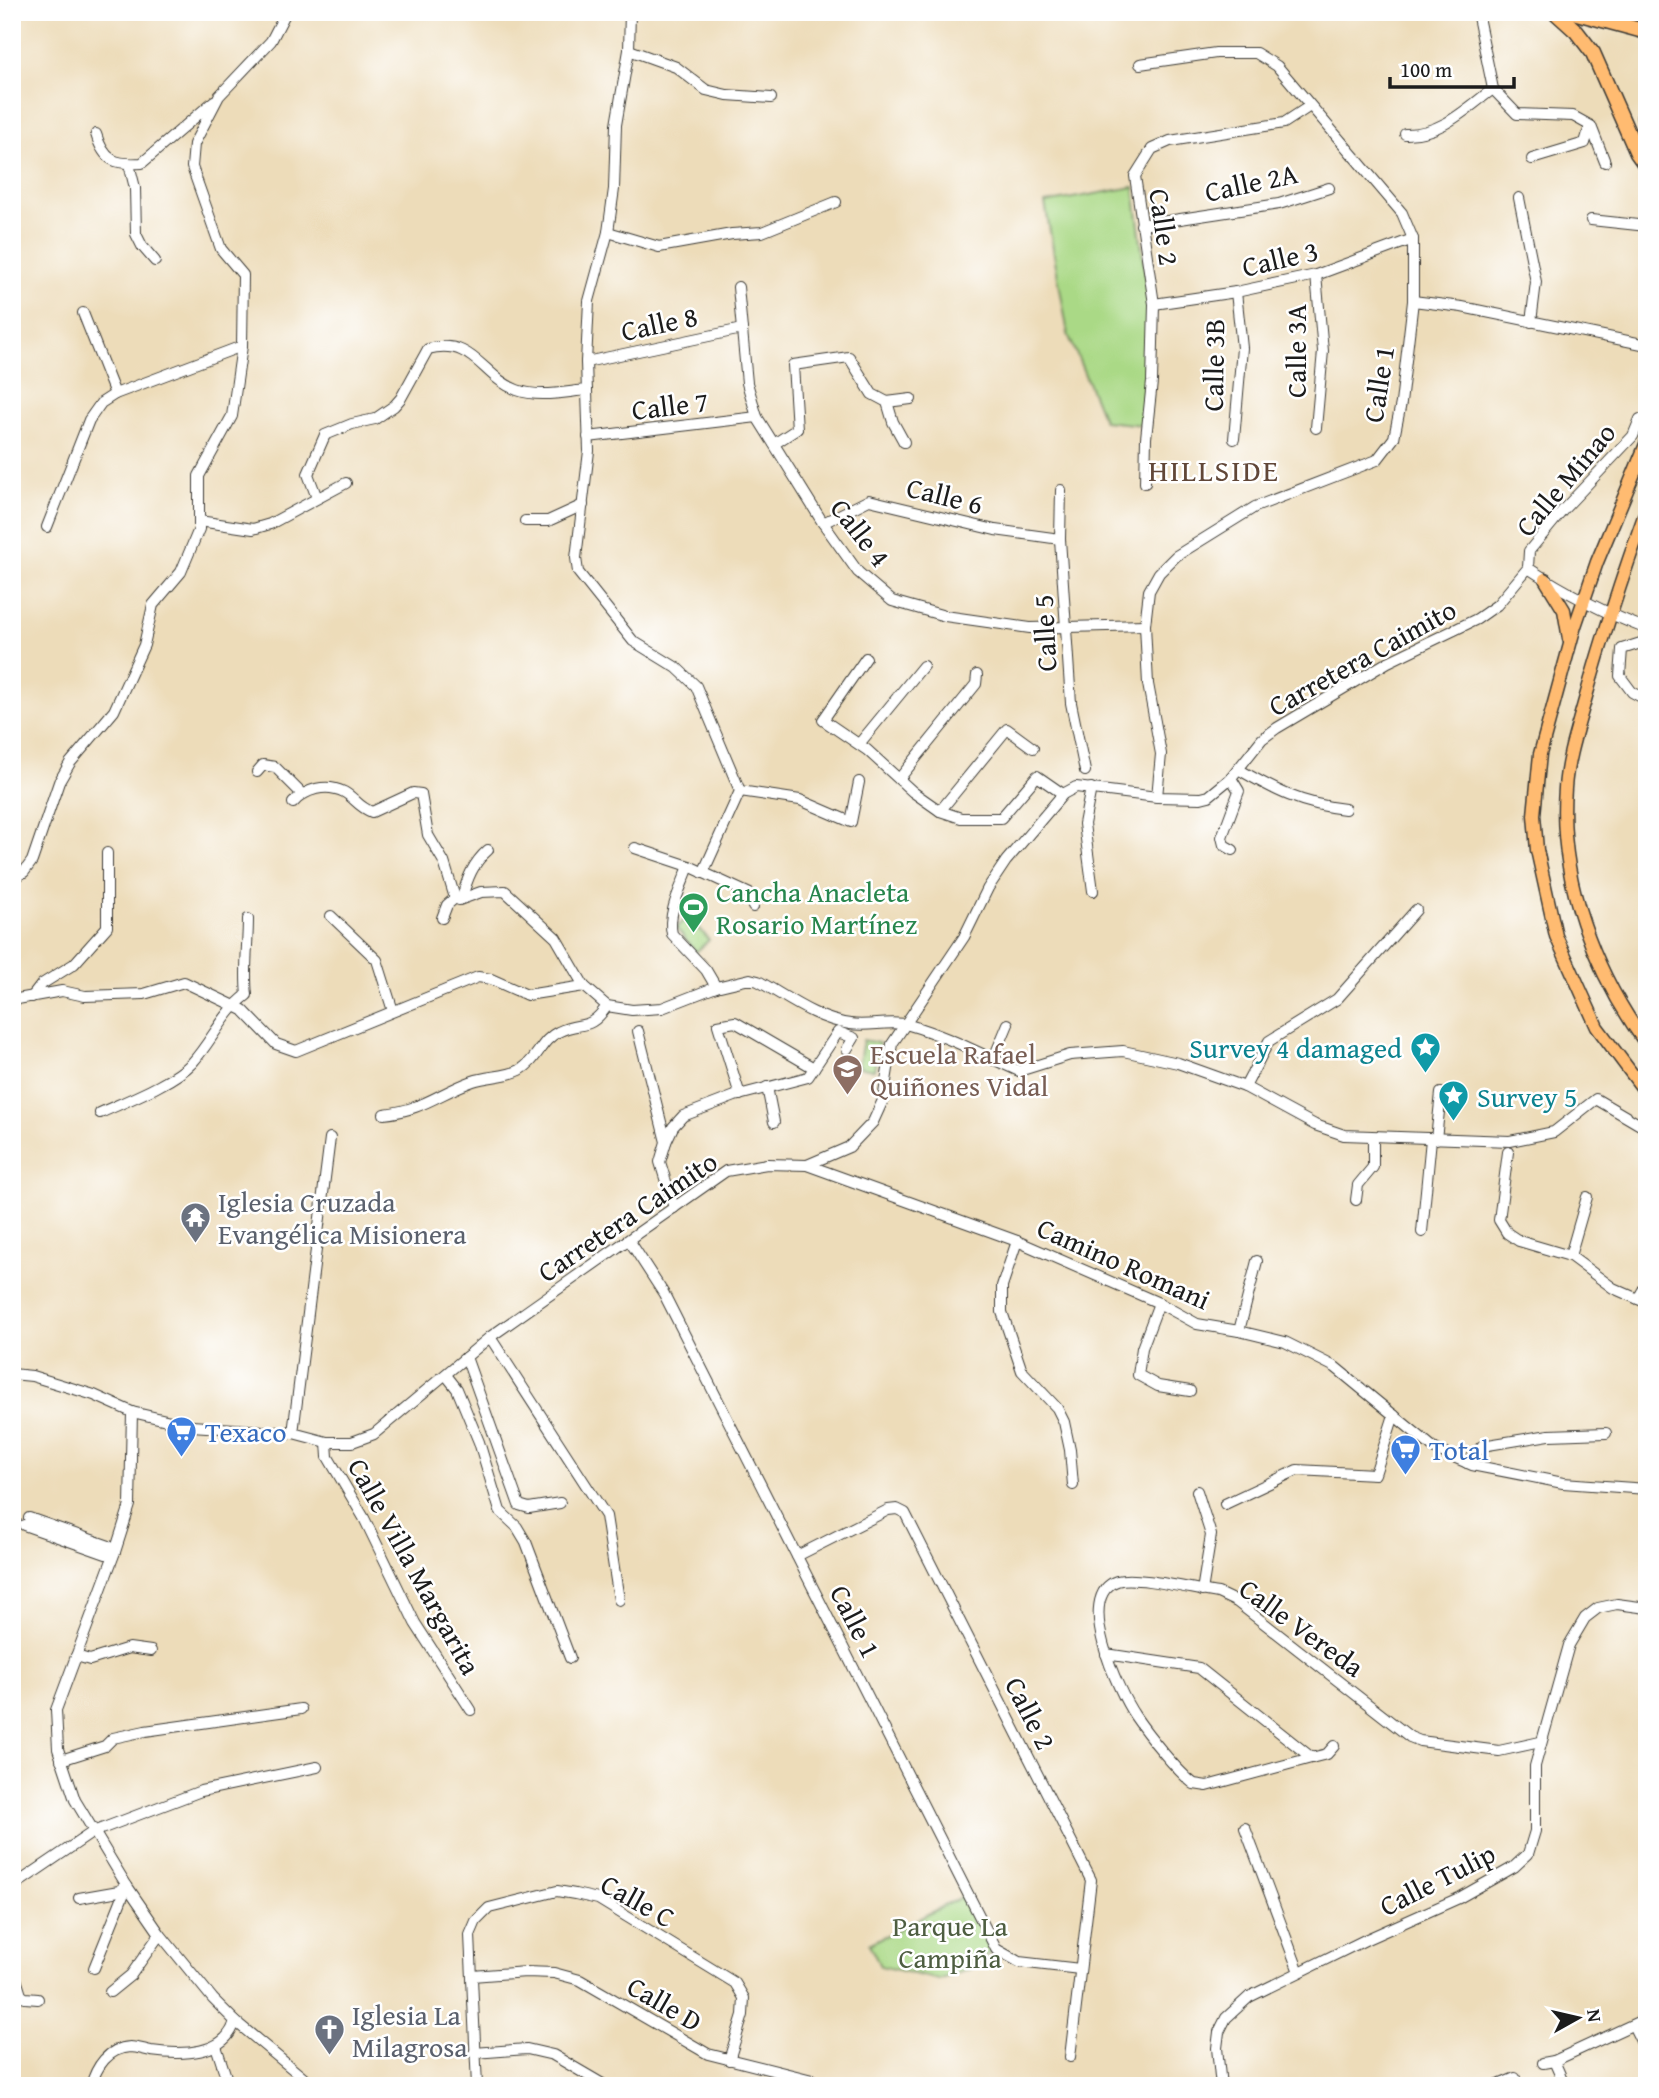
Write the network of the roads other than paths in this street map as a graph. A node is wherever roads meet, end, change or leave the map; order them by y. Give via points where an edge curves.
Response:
1 (286, 12) edge
2 (630, 12) edge
3 (1477, 12) edge
4 (1555, 12) edge
5 (1573, 12) edge
6 (1647, 32) edge
7 (629, 50) junction
8 (1140, 64) dead end
9 (1493, 89) junction
10 (219, 96) junction
11 (1647, 97) edge
12 (771, 98) dead end
13 (1310, 106) junction
14 (1591, 126) junction
15 (96, 134) dead end
16 (1405, 134) dead end
17 (1647, 134) edge
18 (1532, 159) dead end
19 (1605, 162) dead end
20 (129, 164) junction
21 (1647, 167) edge
22 (1329, 188) dead end
23 (1519, 198) dead end
24 (836, 202) dead end
25 (1591, 220) dead end
26 (1141, 225) junction
27 (1647, 226) edge
28 (608, 232) junction
29 (1413, 239) junction
30 (155, 261) dead end
31 (1316, 275) junction
32 (738, 287) dead end
33 (1236, 292) junction
34 (1413, 302) junction
35 (1154, 304) junction
36 (83, 313) dead end
37 (1531, 322) junction
38 (742, 329) junction
39 (1647, 345) edge
40 (242, 346) junction
41 (586, 362) junction
42 (587, 390) junction
43 (116, 394) junction
44 (911, 399) dead end
45 (887, 402) junction
46 (757, 417) junction
47 (1640, 419) dead end
48 (1316, 428) dead end
49 (588, 437) junction
50 (1234, 439) dead end
51 (904, 442) dead end
52 (1647, 442) edge
53 (774, 444) junction
54 (346, 483) dead end
55 (1145, 483) dead end
56 (1061, 490) dead end
57 (317, 498) junction
58 (583, 505) junction
59 (1647, 508) edge
60 (199, 521) junction
61 (525, 521) dead end
62 (823, 523) junction
63 (47, 527) dead end
64 (1060, 538) junction
65 (1528, 568) junction
66 (1545, 579) junction
67 (1584, 601) junction
68 (1610, 614) junction
69 (1144, 625) junction
70 (1066, 628) junction
71 (1647, 629) edge
72 (1647, 641) edge
73 (1569, 648) junction
74 (866, 658) dead end
75 (923, 666) dead end
76 (977, 675) dead end
77 (1647, 700) edge
78 (859, 744) junction
79 (1033, 748) dead end
80 (1238, 769) junction
81 (1085, 771) dead end
82 (257, 772) dead end
83 (1231, 778) junction
84 (899, 779) junction
85 (859, 782) dead end
86 (1091, 788) junction
87 (740, 791) junction
88 (301, 793) junction
89 (1063, 794) junction
90 (1157, 797) junction
91 (293, 803) dead end
92 (1345, 809) dead end
93 (940, 811) junction
94 (635, 848) dead end
95 (488, 850) dead end
96 (1233, 850) dead end
97 (107, 853) dead end
98 (690, 866) junction
99 (703, 873) junction
100 (12, 879) edge
101 (1093, 891) dead end
102 (459, 898) junction
103 (752, 906) dead end
104 (1416, 910) dead end
105 (331, 916) dead end
106 (442, 918) dead end
107 (248, 919) dead end
108 (584, 986) junction
109 (716, 987) junction
110 (32, 997) junction
111 (12, 1000) edge
112 (233, 1006) junction
113 (607, 1006) junction
114 (393, 1011) junction
115 (906, 1024) junction
116 (1008, 1024) dead end
117 (638, 1031) dead end
118 (1647, 1045) edge
119 (846, 1049) dead end
120 (993, 1060) junction
121 (814, 1068) junction
122 (767, 1087) junction
123 (1245, 1087) junction
124 (1441, 1093) dead end
125 (1647, 1094) edge
126 (740, 1095) junction
127 (100, 1113) dead end
128 (384, 1114) dead end
129 (775, 1122) dead end
130 (1647, 1129) edge
131 (1373, 1137) junction
132 (330, 1138) dead end
133 (1434, 1139) junction
134 (666, 1142) junction
135 (1508, 1152) dead end
136 (807, 1165) junction
137 (1587, 1197) dead end
138 (1356, 1200) dead end
139 (674, 1208) junction
140 (1422, 1231) dead end
141 (629, 1240) junction
142 (1017, 1241) junction
143 (1570, 1256) junction
144 (1257, 1261) dead end
145 (1647, 1283) edge
146 (1642, 1301) edge
147 (1159, 1303) junction
148 (1239, 1331) junction
149 (491, 1337) junction
150 (466, 1357) junction
151 (12, 1374) edge
152 (446, 1375) junction
153 (1190, 1391) dead end
154 (132, 1412) junction
155 (1394, 1415) junction
156 (293, 1433) junction
157 (1606, 1433) dead end
158 (327, 1442) junction
159 (1467, 1463) junction
160 (1073, 1485) dead end
161 (1647, 1489) edge
162 (1196, 1491) dead end
163 (560, 1503) dead end
164 (1226, 1504) dead end
165 (26, 1522) dead end
166 (115, 1552) junction
167 (797, 1556) junction
168 (1202, 1591) junction
169 (619, 1600) dead end
170 (1647, 1608) edge
171 (150, 1651) dead end
172 (1106, 1654) junction
173 (76, 1656) junction
174 (570, 1658) dead end
175 (301, 1709) dead end
176 (471, 1710) dead end
177 (1540, 1742) junction
178 (1334, 1746) dead end
179 (1312, 1758) junction
180 (61, 1760) junction
181 (317, 1767) dead end
182 (1245, 1828) dead end
183 (93, 1832) junction
184 (127, 1886) junction
185 (12, 1887) edge
186 (79, 1898) dead end
187 (159, 1934) junction
188 (12, 1966) edge
189 (94, 1968) dead end
190 (1080, 1969) junction
191 (1299, 1972) junction
192 (472, 1976) junction
193 (110, 1992) dead end
194 (38, 1998) dead end
195 (1647, 2018) edge
196 (235, 2021) junction
197 (1633, 2025) junction
198 (216, 2046) junction
199 (474, 2053) junction
200 (1647, 2053) edge
201 (1069, 2057) dead end
202 (729, 2060) junction
203 (1515, 2078) dead end
204 (91, 2086) edge
205 (229, 2086) edge
206 (313, 2086) edge
207 (477, 2086) edge
208 (606, 2086) edge
209 (836, 2086) edge
210 (1221, 2086) edge
211 (1496, 2086) edge
212 (1565, 2086) edge

1 - 10 street via 271,41
2 - 7 street
3 - 9 street
4 - 21 highway via 1593,53
5 - 6 highway
7 - 12 street via 676,66 706,90
7 - 28 street via 615,125
8 - 13 street, Calle 1 via 1216,53 1256,53 1277,66
9 - 14 street via 1517,114 1573,116
9 - 16 street via 1443,126 1418,135
10 - 20 street via 142,163
10 - 40 street via 194,144 192,167 221,249 243,275
11 - 17 highway
13 - 26 street, Calle 2 via 1284,122 1170,141 1152,149 1135,176
13 - 29 street, Calle 1 via 1402,213
14 - 18 street via 1585,144
14 - 19 street
15 - 20 street via 101,151 111,160
20 - 30 street via 135,188 136,234
22 - 26 street, Calle 2A via 1279,204
23 - 37 street via 1536,282
24 - 28 street via 762,232 659,247
25 - 27 street
26 - 35 street, Calle 2
28 - 41 street via 589,302
29 - 31 street, Calle 3
29 - 34 street, Calle 1
31 - 33 street, Calle 3
31 - 48 street, Calle 3A via 1323,351
32 - 38 street, Calle 4
33 - 35 street, Calle 3
33 - 50 street, Calle 3B via 1242,348
34 - 37 street
34 - 69 street, Calle 1 via 1394,438 1377,460 1255,507 1176,556 1149,591
35 - 55 street, Calle 2
36 - 43 street
37 - 39 street
38 - 41 street, Calle 8
38 - 46 street, Calle 4 via 747,383
40 - 43 street
40 - 60 street via 232,416 199,476
41 - 42 street
42 - 49 street
42 - 57 street via 540,394 517,390 467,352 428,349 394,406 375,419 325,435 309,474
43 - 63 street via 101,403 89,420
44 - 45 street
45 - 51 street
45 - 53 street via 872,394 849,357 793,365 797,429
46 - 49 street, Calle 7
46 - 53 street, Calle 4
47 - 65 street, Calle Minao via 1633,436 1529,551
49 - 58 street
52 - 67 main road
53 - 62 street, Calle 4
54 - 57 street
56 - 64 street, Calle 5
57 - 60 street via 253,529
58 - 61 street via 548,521
58 - 87 street via 578,572 633,641 677,668 696,686
59 - 68 main road
60 - 100 street via 181,572 153,605 144,645 114,710 70,762 32,861
62 - 64 street, Calle 6 via 870,500 995,530
62 - 70 street, Calle 4 via 858,572 892,601 945,616 1030,628
64 - 70 street, Calle 5
65 - 66 street
65 - 80 street, Carretera Caimito via 1497,605 1477,620 1388,662 1277,728
66 - 67 street
66 - 73 main road via 1568,621
67 - 68 street
67 - 73 main road
68 - 71 street
68 - 118 main road via 1569,760 1564,788 1566,847 1584,926 1623,1012
69 - 70 street, Calle 4
69 - 90 street, Calle 1 via 1148,684 1161,754
70 - 81 street, Calle 5 via 1070,703
72 - 77 street via 1622,649 1620,676 1632,692
73 - 125 main road via 1540,754 1534,815 1537,850 1551,915 1597,1027
74 - 78 street via 823,720
75 - 78 street
76 - 84 street via 976,684
78 - 84 street
79 - 93 street via 1007,729
80 - 83 street, Carretera Caimito
80 - 92 street via 1315,805
82 - 88 street via 263,765 275,766
83 - 90 street, Carretera Caimito via 1209,796
83 - 96 street via 1239,792 1222,837 1224,845
84 - 93 street
85 - 87 street via 851,822 800,800
86 - 89 street, Carretera Caimito via 1076,787
86 - 90 street, Carretera Caimito
86 - 101 street via 1084,824
87 - 99 street
88 - 91 street
88 - 102 street via 317,788 344,792 361,809 372,812 413,793 421,794 428,835
89 - 93 street via 1037,776 1001,818 961,818
89 - 115 street, Carretera Caimito via 1006,861 964,937
94 - 98 street
95 - 102 street
97 - 110 street via 107,927 74,964 42,984
98 - 99 street
98 - 109 street via 670,929
99 - 103 street via 750,894
102 - 106 street via 447,905
102 - 108 street via 505,891 556,937
104 - 123 street via 1337,999 1269,1041
105 - 114 street via 377,960
107 - 112 street via 247,995
108 - 113 street
108 - 114 street via 527,995 478,977
109 - 113 street via 662,1008
109 - 115 street via 750,979 839,1022
110 - 111 street
110 - 112 street via 62,991 85,996 144,994 184,982
112 - 114 street via 243,1010 276,1044 296,1051
112 - 127 street via 191,1064
113 - 128 street via 597,1020 548,1038 520,1070 474,1081 405,1112
115 - 120 street
115 - 136 street, Carretera Caimito via 892,1044 883,1100 873,1122 849,1147
116 - 120 street
117 - 134 street
119 - 121 street via 854,1038 838,1032
120 - 123 street via 1019,1071 1070,1055 1123,1051 1178,1063
121 - 122 street via 808,1077
121 - 126 street via 735,1022 719,1025
122 - 126 street
122 - 129 street
123 - 131 street via 1315,1125 1344,1135
124 - 133 street
126 - 134 street via 683,1116
130 - 133 street via 1596,1099 1554,1132 1510,1141
131 - 133 street
131 - 138 street via 1373,1167 1358,1185
132 - 156 street
133 - 140 street
134 - 139 street via 660,1162
135 - 143 street via 1499,1220 1519,1241
136 - 139 street, Carretera Caimito via 768,1164 726,1171
136 - 142 street, Camino Romani
137 - 143 street
139 - 141 street, Carretera Caimito
141 - 149 street, Carretera Caimito
141 - 167 street, Calle 1 via 664,1294
142 - 147 street, Camino Romani
142 - 160 street via 1002,1286 1002,1312 1022,1371 1065,1422
143 - 146 street via 1612,1288
144 - 148 street
145 - 146 street
147 - 148 street, Camino Romani via 1197,1324
147 - 153 street via 1142,1348 1138,1375 1158,1386
148 - 155 street, Camino Romani via 1285,1342 1335,1367
149 - 150 street, Carretera Caimito
149 - 169 street via 606,1516
150 - 152 street, Carretera Caimito
150 - 163 street via 519,1505
151 - 154 street, Carretera Caimito via 94,1395
152 - 158 street, Carretera Caimito via 374,1434 352,1442
152 - 174 street via 457,1389 479,1442 500,1511 526,1542
154 - 156 street, Carretera Caimito via 192,1426
154 - 166 street via 130,1506
155 - 159 street, Camino Romani via 1435,1449
155 - 164 street via 1375,1474 1297,1470
156 - 158 street, Carretera Caimito
157 - 159 street via 1549,1435 1482,1446
158 - 176 street, Calle Villa Margarita via 328,1457 364,1518 415,1623
159 - 161 street, Camino Romani via 1563,1483
162 - 168 street via 1210,1535
165 - 166 street via 109,1546
166 - 173 street
167 - 190 street, Calle 1 via 996,1949 1019,1962
167 - 190 street, Calle 2 via 888,1510 905,1513 1091,1880
168 - 172 street, Calle Vereda via 1128,1579 1110,1585 1099,1600 1098,1611
168 - 177 street, Calle Vereda via 1237,1602 1410,1737 1499,1751
170 - 177 street, Calle Tulip via 1617,1604 1598,1608 1585,1618 1569,1645
171 - 173 street via 130,1648 90,1660
172 - 179 street via 1199,1668
172 - 179 street, Calle Vereda via 1135,1716 1194,1784 1207,1786
173 - 180 street via 56,1710
175 - 180 street via 145,1731 113,1738
177 - 191 street, Calle Tulip via 1535,1766 1535,1831 1528,1854 1459,1898
178 - 179 street, Calle Vereda
180 - 183 street
181 - 183 street via 201,1791
182 - 191 street
183 - 184 street
183 - 185 street
184 - 186 street
184 - 187 street
184 - 189 street
187 - 193 street via 131,1975
187 - 196 street
188 - 194 street via 21,1995
190 - 201 street, Calle 2
191 - 210 street, Calle Tulip via 1249,1997 1226,2018 1217,2048
192 - 199 street, Calle C
192 - 202 street, Calle D via 554,1973 579,1980 708,2054
192 - 202 street, Calle C via 470,1935 489,1908 557,1891 598,1899 735,1983 744,1998 743,2015
195 - 197 street
196 - 198 street via 225,2040
196 - 206 street
197 - 200 street
197 - 212 street via 1549,2062
198 - 204 street via 201,2052 120,2050 106,2057
198 - 205 street
199 - 207 street, Calle C
199 - 208 street via 527,2049 553,2054
202 - 209 street, Calle D
203 - 211 street

